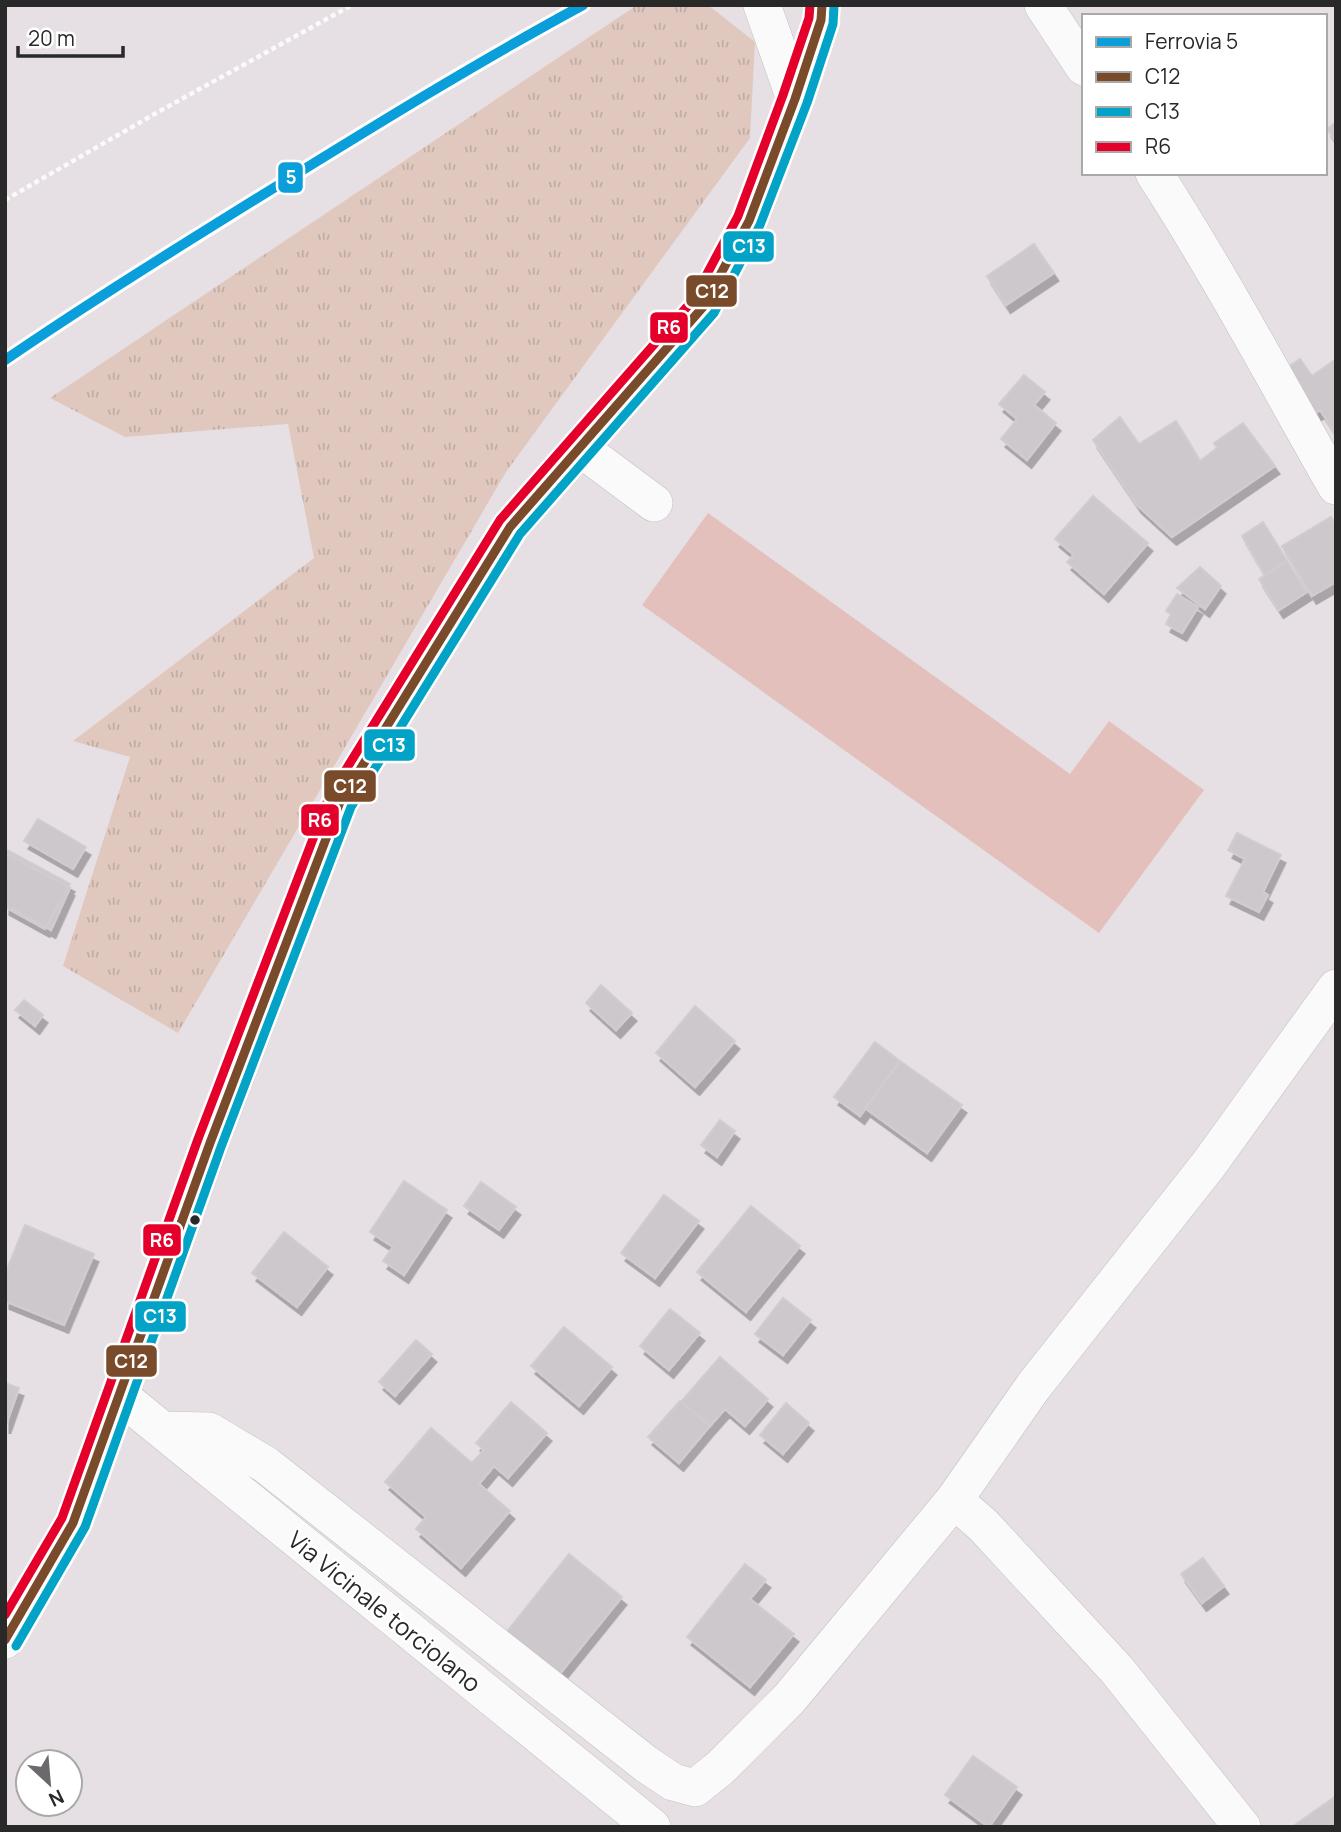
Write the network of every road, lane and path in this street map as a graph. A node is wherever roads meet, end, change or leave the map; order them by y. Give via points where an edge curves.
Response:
1 (352, 5) edge
2 (762, 5) edge
3 (822, 5) edge
4 (1043, 5) edge
5 (1082, 63) edge
6 (795, 99) junction
7 (1155, 175) edge
8 (5, 200) edge
9 (580, 448) junction
10 (1336, 486) edge
11 (654, 503) dead end
12 (1336, 988) edge
13 (119, 1395) junction
14 (163, 1430) junction
15 (954, 1500) junction
16 (5, 1640) edge
17 (695, 1787) junction
18 (652, 1827) edge
19 (661, 1827) edge
20 (1242, 1827) edge

1 - 8 path
2 - 6 street
3 - 6 street
4 - 5 street
6 - 9 street via 749,221 703,307
7 - 10 street
9 - 11 street
9 - 13 street via 510,527 340,802
12 - 15 street via 1209,1164 1033,1387
13 - 14 street, Via Vicinale torciolano
13 - 16 street via 73,1523
14 - 17 street via 209,1431 266,1465 646,1764 673,1782
14 - 18 street, Via Vicinale torciolano
15 - 17 street via 789,1699
15 - 20 street via 983,1525 1117,1670
17 - 19 street

